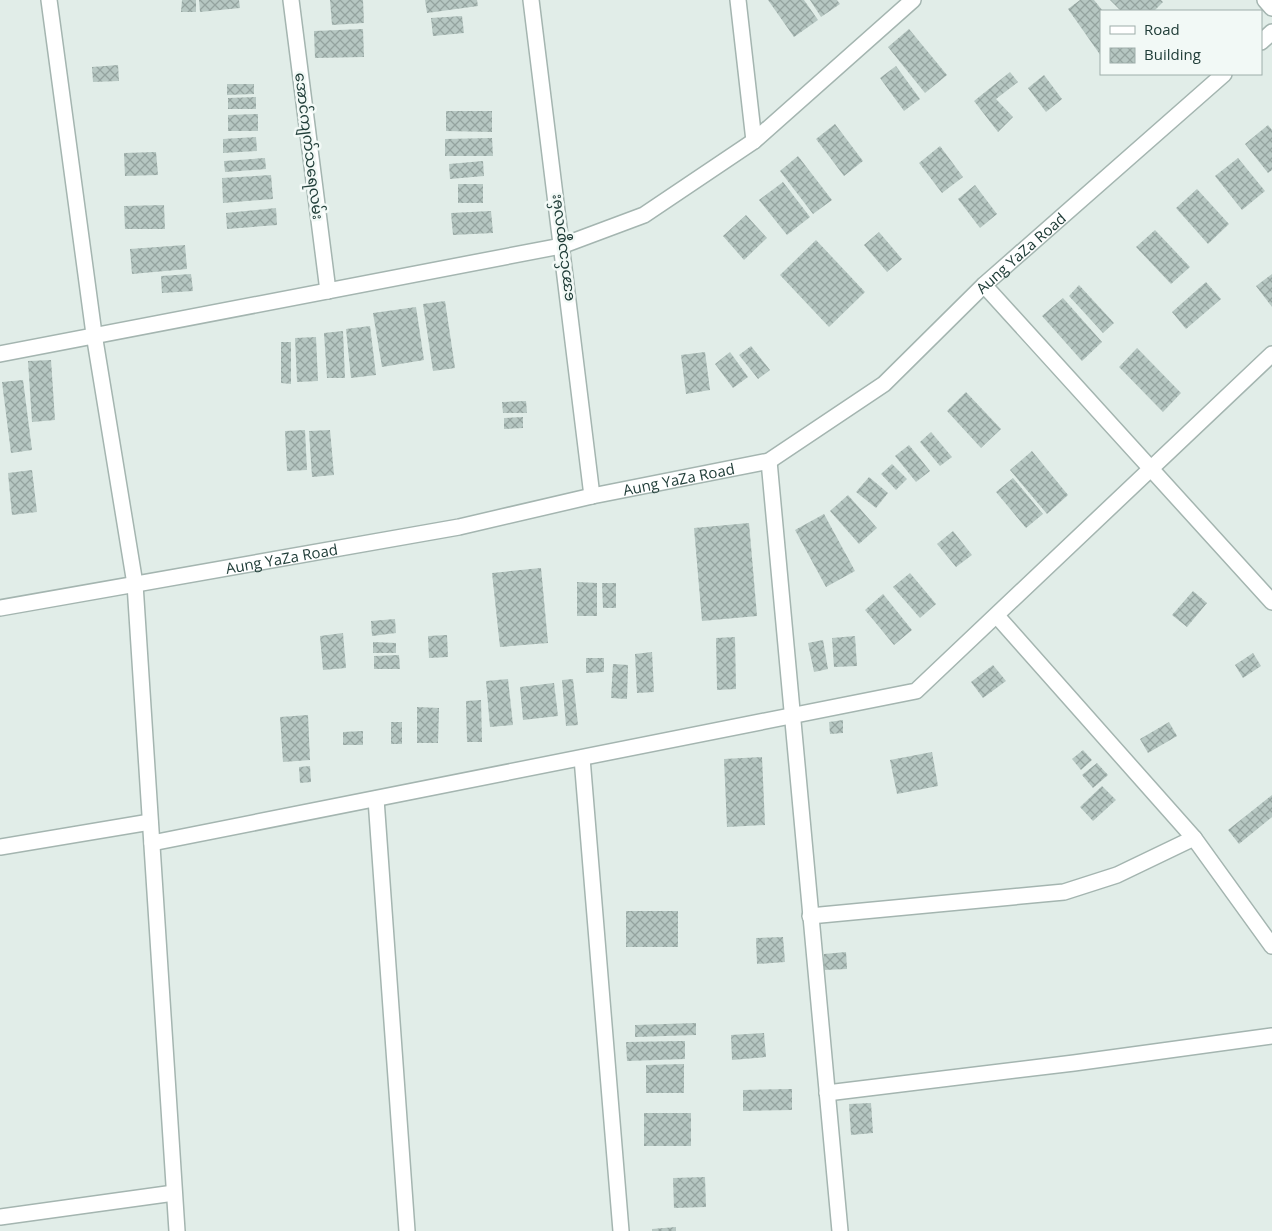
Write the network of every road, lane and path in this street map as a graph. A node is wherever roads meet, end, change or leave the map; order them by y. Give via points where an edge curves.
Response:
1 (50, 0) edge
2 (291, 0) edge
3 (531, 0) edge
4 (738, 0) edge
5 (913, 0) edge
6 (1265, 0) edge
7 (1272, 8) edge
8 (1272, 32) edge
9 (1262, 41) edge
10 (1223, 75) edge
11 (754, 142) junction
12 (561, 246) junction
13 (984, 285) junction
14 (328, 291) junction
15 (94, 334) junction
16 (0, 354) edge
17 (1272, 354) edge
18 (769, 461) junction
19 (1152, 470) junction
20 (592, 496) junction
21 (135, 584) junction
22 (1272, 602) edge
23 (0, 608) edge
24 (997, 616) junction
25 (792, 716) junction
26 (582, 758) junction
27 (376, 799) junction
28 (150, 822) junction
29 (1194, 838) junction
30 (152, 843) junction
31 (0, 847) edge
32 (810, 916) junction
33 (1272, 946) edge
34 (1272, 1036) edge
35 (827, 1093) junction
36 (174, 1193) junction
37 (0, 1217) edge
38 (177, 1231) edge
39 (407, 1231) edge
40 (621, 1231) edge
41 (840, 1231) edge

1 - 15 street
2 - 14 street, အောင်ကျက်သရေလမ်း
3 - 12 street, အောင်သစ္စာလမ်း
4 - 11 street
5 - 11 street
6 - 7 street
8 - 9 street
10 - 13 street, Aung YaZa Road
11 - 12 street via 644,215
12 - 14 street
12 - 20 street, အောင်သစ္စာလမ်း
13 - 18 street, Aung YaZa Road via 884,384
13 - 19 street
14 - 15 street
15 - 16 street
15 - 21 street
17 - 19 street
18 - 20 street, Aung YaZa Road
18 - 25 street
19 - 22 street
19 - 24 street
20 - 21 street, Aung YaZa Road via 459,527
21 - 23 street, Aung YaZa Road
21 - 28 street
24 - 25 street via 916,691
24 - 29 street
25 - 26 street
25 - 32 street
26 - 27 street
26 - 40 street
27 - 30 street
27 - 39 street
28 - 30 street
28 - 31 street
29 - 32 street via 1117,875 1064,892
29 - 33 street
30 - 36 street
32 - 35 street
34 - 35 street
35 - 41 street
36 - 37 street
36 - 38 street

